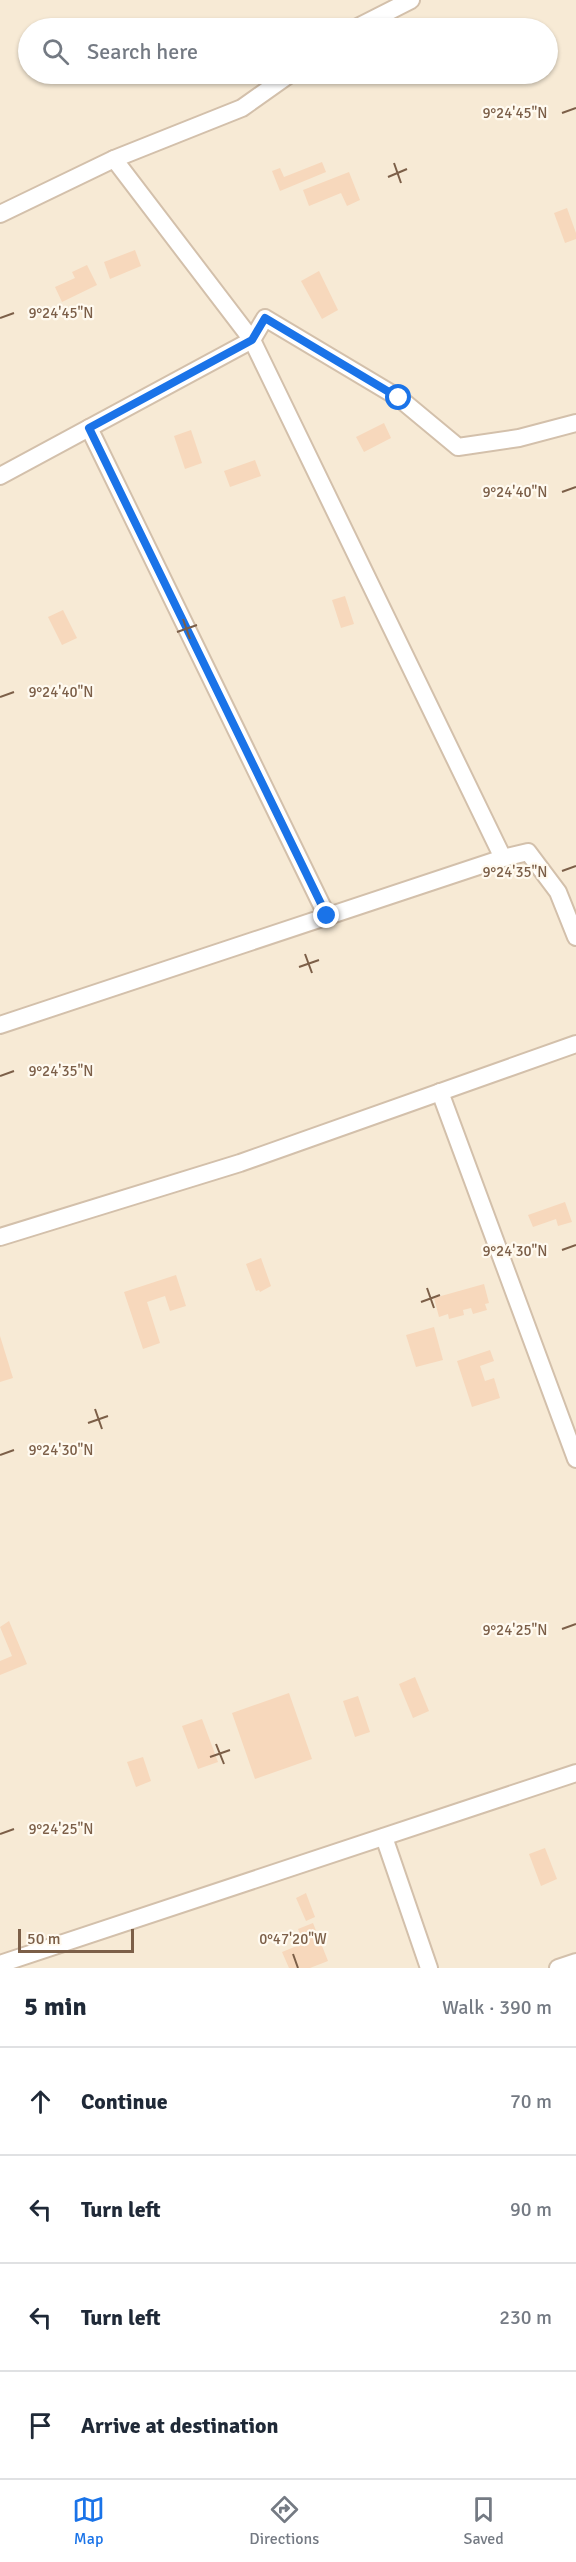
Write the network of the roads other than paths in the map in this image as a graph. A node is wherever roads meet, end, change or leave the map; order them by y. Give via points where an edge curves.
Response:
1 (411, 0) edge
2 (376, 18) edge
3 (276, 84) edge
4 (114, 159) junction
5 (0, 213) edge
6 (252, 340) junction
7 (576, 423) edge
8 (89, 428) junction
9 (0, 476) edge
10 (503, 858) junction
11 (327, 916) junction
12 (576, 937) edge
13 (0, 1025) edge
14 (576, 1044) edge
15 (441, 1092) junction
16 (0, 1237) edge
17 (576, 1460) edge
18 (576, 1773) edge
19 (384, 1837) junction
20 (576, 1962) edge
21 (0, 1964) edge
22 (429, 1968) edge
23 (558, 1968) edge

1 - 2 street
3 - 4 street via 242,108
4 - 5 street
4 - 6 street
6 - 7 street via 265,318 399,398 458,447 519,438
6 - 8 street
6 - 10 street
8 - 9 street
8 - 11 street
10 - 11 street
10 - 12 street via 528,852 558,892
11 - 13 street
14 - 15 street
15 - 16 street via 240,1163
15 - 17 street
18 - 19 street
19 - 21 street
19 - 22 street
20 - 23 street

